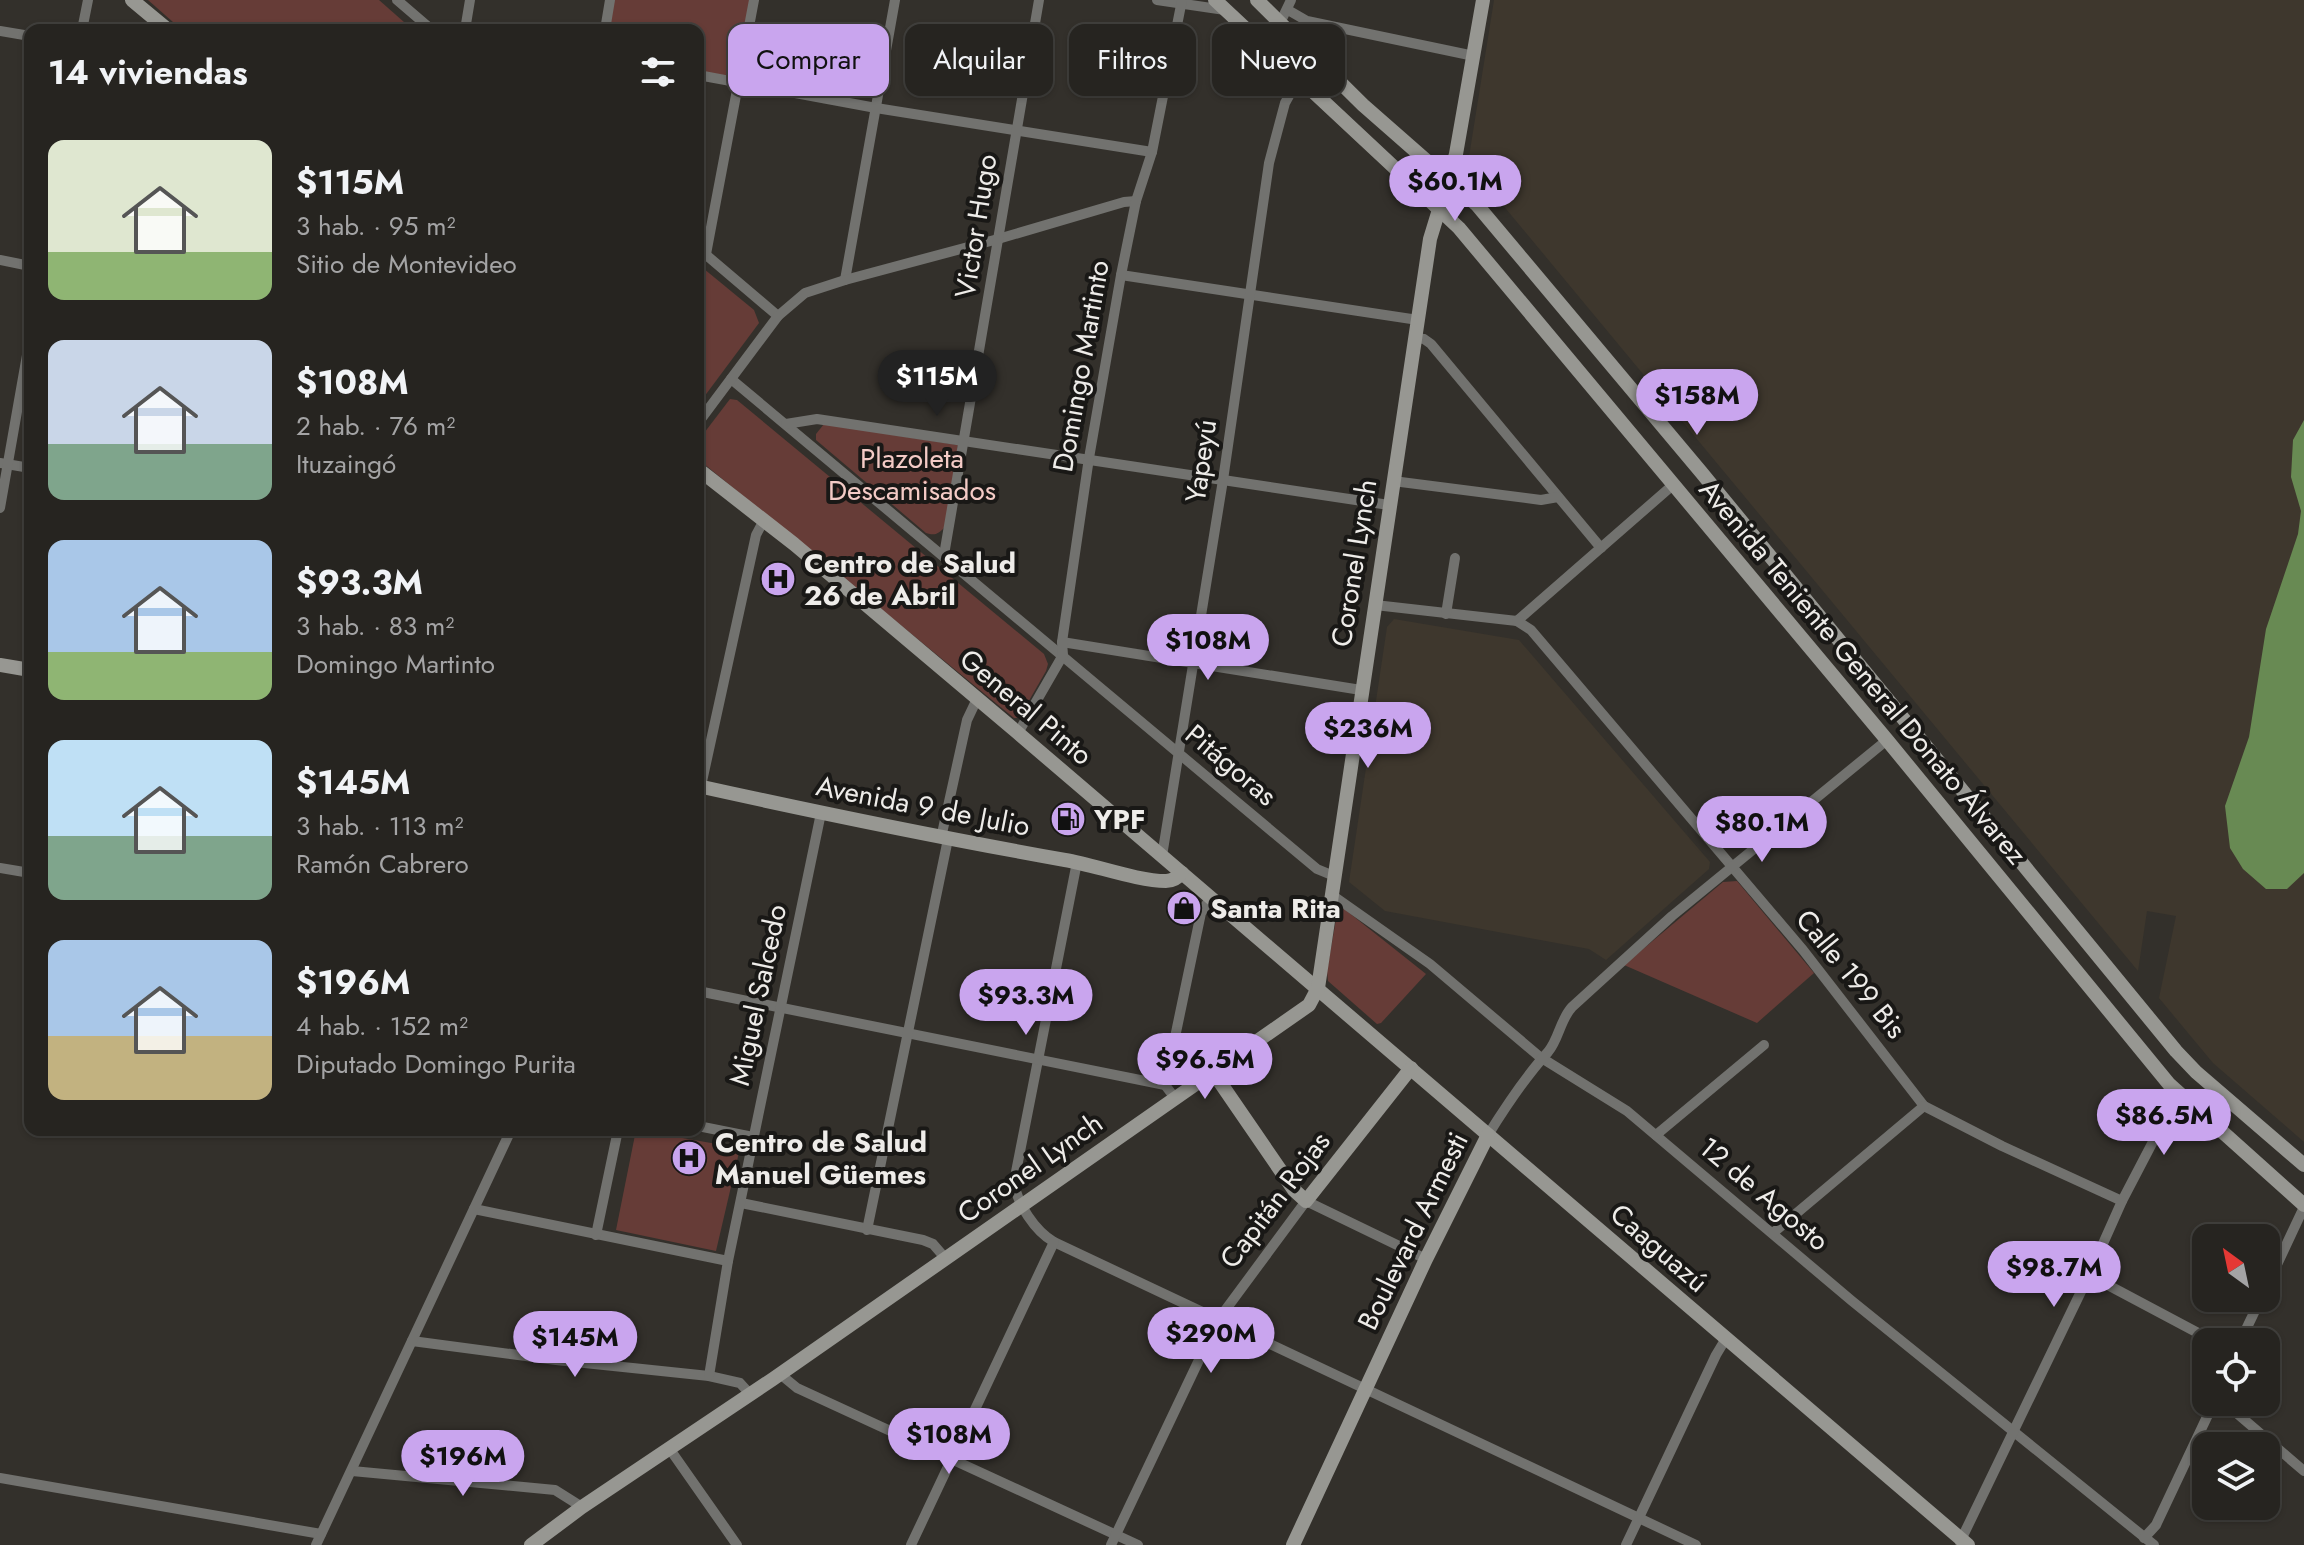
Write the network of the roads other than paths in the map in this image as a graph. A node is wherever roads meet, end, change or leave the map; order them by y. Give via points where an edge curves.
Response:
1 (88, 0) edge
2 (132, 0) edge
3 (397, 0) edge
4 (470, 0) edge
5 (610, 0) edge
6 (754, 0) edge
7 (895, 0) edge
8 (1039, 0) edge
9 (1157, 0) edge
10 (1257, 0) edge
11 (1483, 0) edge
12 (1181, 2) edge
13 (1220, 5) edge
14 (1286, 11) edge
15 (1307, 21) junction
16 (83, 24) edge
17 (161, 24) edge
18 (425, 24) edge
19 (466, 24) edge
20 (606, 24) edge
21 (750, 24) edge
22 (1241, 24) edge
23 (1305, 24) edge
24 (0, 31) edge
25 (24, 35) edge
26 (1474, 56) junction
27 (704, 76) edge
28 (728, 80) edge
29 (1345, 87) edge
30 (736, 96) edge
31 (813, 96) edge
32 (1289, 96) edge
33 (1318, 96) edge
34 (876, 108) junction
35 (1016, 131) junction
36 (1152, 152) junction
37 (1448, 181) junction
38 (1136, 201) junction
39 (1439, 209) junction
40 (998, 239) junction
41 (704, 242) edge
42 (704, 253) edge
43 (0, 260) edge
44 (24, 265) edge
45 (1121, 275) junction
46 (845, 280) junction
47 (1249, 293) junction
48 (778, 316) junction
49 (1418, 320) junction
50 (1415, 338) junction
51 (24, 367) edge
52 (731, 379) junction
53 (704, 415) edge
54 (786, 424) junction
55 (965, 439) junction
56 (1089, 458) junction
57 (4, 464) edge
58 (24, 467) edge
59 (704, 474) edge
60 (1223, 480) junction
61 (1393, 481) junction
62 (1674, 484) junction
63 (1558, 497) junction
64 (1389, 505) junction
65 (0, 508) edge
66 (764, 520) junction
67 (1601, 548) junction
68 (944, 555) junction
69 (1455, 558) dead end
70 (1375, 605) junction
71 (1446, 614) junction
72 (1517, 621) junction
73 (1062, 642) junction
74 (1063, 655) junction
75 (1193, 662) junction
76 (0, 665) edge
77 (24, 669) edge
78 (1361, 690) junction
79 (977, 699) junction
80 (1018, 733) junction
81 (1887, 740) junction
82 (1179, 752) junction
83 (704, 764) edge
84 (704, 787) edge
85 (821, 813) junction
86 (945, 839) junction
87 (1162, 856) junction
88 (1077, 862) junction
89 (1733, 866) junction
90 (0, 868) edge
91 (24, 872) edge
92 (1182, 873) junction
93 (1334, 876) junction
94 (1332, 895) junction
95 (1211, 897) junction
96 (1318, 988) junction
97 (704, 992) edge
98 (780, 1007) junction
99 (908, 1034) junction
100 (1764, 1045) dead end
101 (1540, 1057) junction
102 (1039, 1060) junction
103 (1411, 1068) junction
104 (1213, 1072) junction
105 (1165, 1085) junction
106 (2181, 1096) junction
107 (1175, 1098) junction
108 (1924, 1106) junction
109 (704, 1127) edge
110 (1488, 1135) junction
111 (1656, 1135) junction
112 (508, 1136) edge
113 (617, 1136) edge
114 (753, 1137) junction
115 (2304, 1165) edge
116 (1306, 1201) junction
117 (2122, 1201) junction
118 (741, 1203) junction
119 (1022, 1206) junction
120 (2304, 1206) edge
121 (474, 1209) junction
122 (867, 1230) junction
123 (1773, 1233) junction
124 (596, 1235) junction
125 (1054, 1242) junction
126 (2280, 1258) edge
127 (946, 1259) junction
128 (1426, 1259) junction
129 (728, 1261) junction
130 (2089, 1275) junction
131 (1218, 1320) junction
132 (2192, 1330) edge
133 (1725, 1340) junction
134 (412, 1341) junction
135 (780, 1374) junction
136 (709, 1376) junction
137 (1366, 1391) junction
138 (750, 1394) junction
139 (2210, 1416) edge
140 (2240, 1416) edge
141 (2014, 1430) junction
142 (669, 1448) junction
143 (952, 1459) junction
144 (352, 1471) junction
145 (2304, 1471) edge
146 (0, 1478) edge
147 (582, 1507) junction
148 (1639, 1519) junction
149 (321, 1534) junction
150 (1113, 1540) edge
151 (2149, 1541) edge
152 (1962, 1543) edge
153 (316, 1545) edge
154 (531, 1545) edge
155 (737, 1545) edge
156 (911, 1545) edge
157 (1138, 1545) edge
158 (1293, 1545) edge
159 (1626, 1545) edge
160 (1696, 1545) edge

1 - 16 street
2 - 17 main road
3 - 18 street
4 - 19 street
5 - 20 street
6 - 21 street
7 - 34 street
8 - 35 street, Victor Hugo
9 - 12 street
10 - 14 main road, Avenida Teniente General Donato Álvarez
11 - 26 main road, Coronel Lynch
12 - 13 street
12 - 36 street, Domingo Martinto
13 - 22 main road, Avenida Teniente General Donato Álvarez
14 - 15 street
15 - 23 street
15 - 26 street
24 - 25 street
26 - 37 main road, Coronel Lynch
27 - 28 street
29 - 37 main road, Avenida Teniente General Donato Álvarez
30 - 41 street
31 - 34 street
32 - 47 street, Yapeyú via 1269,163
33 - 39 main road, Avenida Teniente General Donato Álvarez
34 - 35 street
34 - 46 street
35 - 36 street
35 - 40 street, Victor Hugo
36 - 38 street, Domingo Martinto
37 - 39 main road, Coronel Lynch
37 - 115 main road, Avenida Teniente General Donato Álvarez via 1477,205 1563,307 2168,1042
38 - 40 street
38 - 45 street, Domingo Martinto
39 - 49 main road, Coronel Lynch
39 - 62 main road, Avenida Teniente General Donato Álvarez
40 - 46 street
40 - 55 street, Victor Hugo
42 - 48 street
43 - 44 street
45 - 47 street
45 - 56 street, Domingo Martinto
46 - 48 street via 805,293
47 - 49 street
47 - 60 street, Yapeyú
48 - 52 street
49 - 50 main road, Coronel Lynch
50 - 61 main road, Coronel Lynch
50 - 63 street via 1431,344
51 - 57 street
52 - 53 street
52 - 54 street, Pitágoras
54 - 55 street via 817,419
54 - 68 street, Pitágoras
55 - 56 street
55 - 68 street, Victor Hugo
56 - 60 street
56 - 73 street, Domingo Martinto
57 - 58 street
57 - 65 street
59 - 66 main road, General Pinto
60 - 64 street
60 - 75 street, Yapeyú
61 - 63 street via 1541,500
61 - 64 main road, Coronel Lynch
62 - 67 street
62 - 81 main road, Avenida Teniente General Donato Álvarez
63 - 67 street
64 - 70 main road, Coronel Lynch
66 - 79 main road, General Pinto
66 - 83 street via 756,535
67 - 72 street
68 - 74 street, Pitágoras
69 - 71 street
70 - 71 street
70 - 78 main road, Coronel Lynch
71 - 72 street
72 - 89 street, Calle 199 Bis via 1531,630
73 - 74 street, Domingo Martinto
73 - 75 street
74 - 80 street
74 - 82 street, Pitágoras
75 - 78 street
75 - 82 street, Yapeyú
76 - 77 main road
78 - 93 main road, Coronel Lynch
79 - 80 main road, General Pinto
79 - 86 street via 967,720
80 - 87 main road, General Pinto
81 - 89 street, Boulevard Armesti
81 - 106 main road, Avenida Teniente General Donato Álvarez
82 - 87 street, Yapeyú
82 - 93 street, Pitágoras via 1317,869
84 - 85 main road, Avenida 9 de Julio
85 - 86 main road, Avenida 9 de Julio
85 - 98 street, Miguel Salcedo
86 - 88 main road, Avenida 9 de Julio
86 - 99 street
87 - 92 main road, General Pinto
88 - 92 main road, Avenida 9 de Julio via 1168,881
88 - 102 street
89 - 101 street, Boulevard Armesti via 1565,1014 1550,1048
89 - 108 street, Calle 199 Bis
90 - 91 street
92 - 95 main road, General Pinto
93 - 94 main road, Coronel Lynch
94 - 96 main road, Coronel Lynch
94 - 101 street, 12 de Agosto via 1430,964
95 - 96 main road, General Pinto
95 - 105 street via 1201,913
96 - 103 main road, Caaguazú
96 - 104 main road, Coronel Lynch via 1309,1005
97 - 98 street
98 - 99 street
98 - 114 street, Miguel Salcedo
99 - 102 street
99 - 122 street
100 - 111 street
101 - 110 street, Boulevard Armesti
101 - 111 street, 12 de Agosto
102 - 105 street
102 - 119 street via 1014,1177
103 - 110 main road, Caaguazú
103 - 116 main road, Capitán Rojas
104 - 107 main road, Coronel Lynch
104 - 116 main road
105 - 107 street
106 - 117 street
106 - 120 main road, Avenida Teniente General Donato Álvarez
107 - 119 main road, Coronel Lynch
108 - 117 street
108 - 123 street
109 - 114 street
110 - 128 main road, Boulevard Armesti
110 - 133 main road, Caaguazú
111 - 123 street, 12 de Agosto
112 - 121 street
113 - 124 street
114 - 118 street, Miguel Salcedo
116 - 128 street
116 - 131 street, Capitán Rojas
117 - 130 street
118 - 122 street
118 - 129 street, Miguel Salcedo
119 - 125 street
119 - 127 main road, Coronel Lynch
120 - 126 street
121 - 124 street
121 - 134 street
122 - 127 street via 923,1240
123 - 141 street, 12 de Agosto
124 - 129 street
125 - 131 street
125 - 143 street
127 - 135 main road, Coronel Lynch
128 - 137 main road, Boulevard Armesti
129 - 136 street, Miguel Salcedo
130 - 132 street
130 - 141 street
131 - 137 street
131 - 150 street, Capitán Rojas
133 - 148 street
133 - 152 main road, Caaguazú
134 - 136 street
134 - 144 street
135 - 138 main road, Coronel Lynch
135 - 143 street via 797,1388
136 - 138 street via 740,1383
137 - 148 street
137 - 158 main road, Boulevard Armesti
138 - 142 main road, Coronel Lynch
139 - 151 street
140 - 145 street
141 - 151 street, 12 de Agosto
141 - 152 street
142 - 147 main road, Coronel Lynch
142 - 155 street
143 - 150 street
143 - 156 street
144 - 147 street via 555,1490
144 - 149 street
146 - 149 street
147 - 154 main road, Coronel Lynch
148 - 159 street
148 - 160 street
149 - 153 street
150 - 157 street

